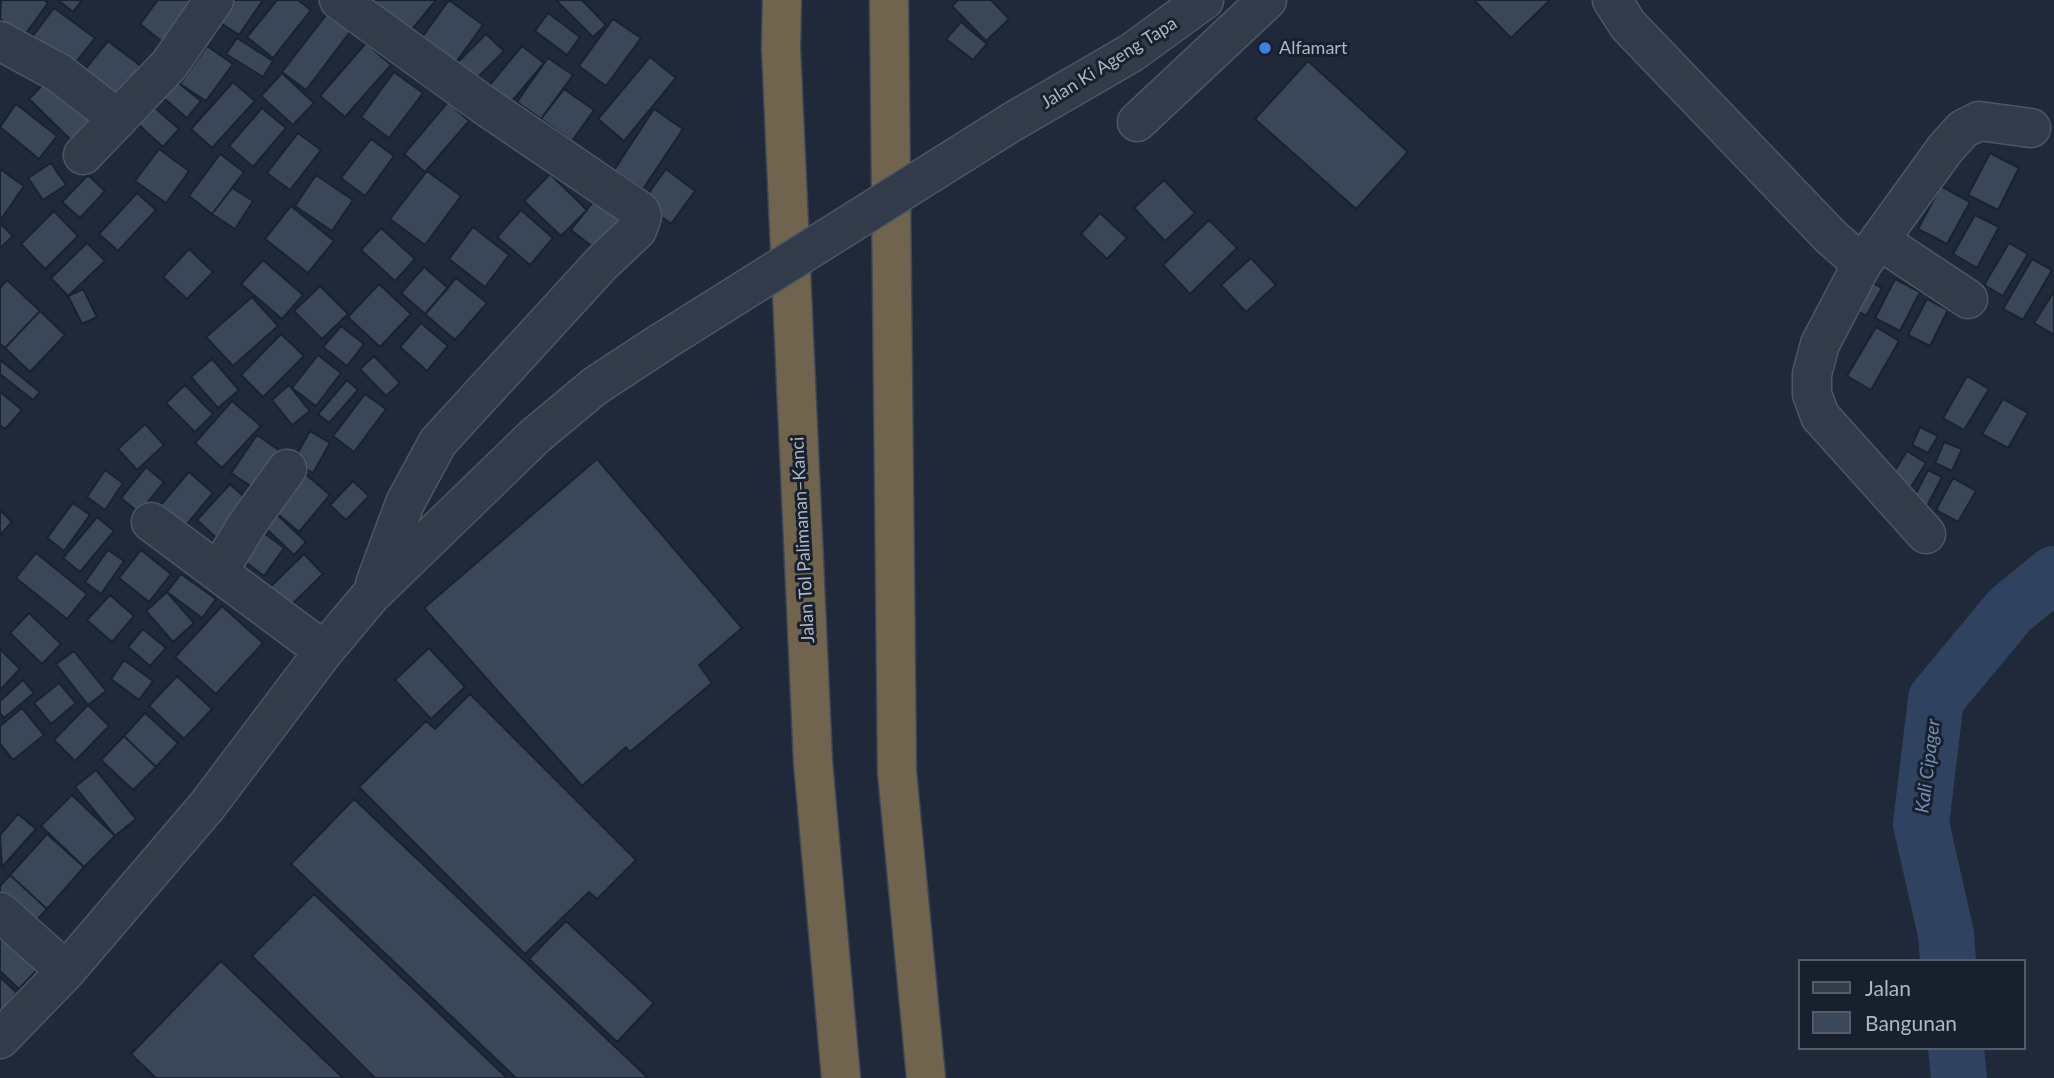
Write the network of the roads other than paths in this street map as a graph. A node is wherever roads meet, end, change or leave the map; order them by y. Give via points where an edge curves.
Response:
1 (214, 0) edge
2 (339, 0) edge
3 (782, 0) edge
4 (889, 0) edge
5 (1204, 0) edge
6 (1267, 0) edge
7 (1612, 0) edge
8 (0, 41) edge
9 (118, 119) junction
10 (1136, 122) dead end
11 (2031, 128) dead end
12 (83, 155) dead end
13 (1870, 252) junction
14 (1968, 299) dead end
15 (288, 469) dead end
16 (151, 522) dead end
17 (1926, 534) dead end
18 (219, 570) junction
19 (371, 595) junction
20 (324, 651) junction
21 (0, 912) edge
22 (66, 971) junction
23 (0, 1039) edge
24 (841, 1078) edge
25 (926, 1078) edge

1 - 9 street via 169,65
2 - 19 street via 642,216 637,230 438,442 405,503
3 - 24 highway, Jalan Tol Palimanan–Kanci via 813,762
4 - 25 highway via 897,772
5 - 19 street, Jalan Ki Ageng Tapa, bridge via 1131,53 1012,122 595,386 535,436
6 - 10 street
7 - 13 street via 1628,25 1831,237
8 - 9 street via 59,73
9 - 12 street
11 - 13 street via 1979,121 1963,129
13 - 14 street
13 - 17 street via 1819,344 1812,374 1813,402 1820,416
15 - 18 street
16 - 18 street
18 - 20 street
19 - 20 street
20 - 22 street via 206,806
21 - 22 street
22 - 23 street

